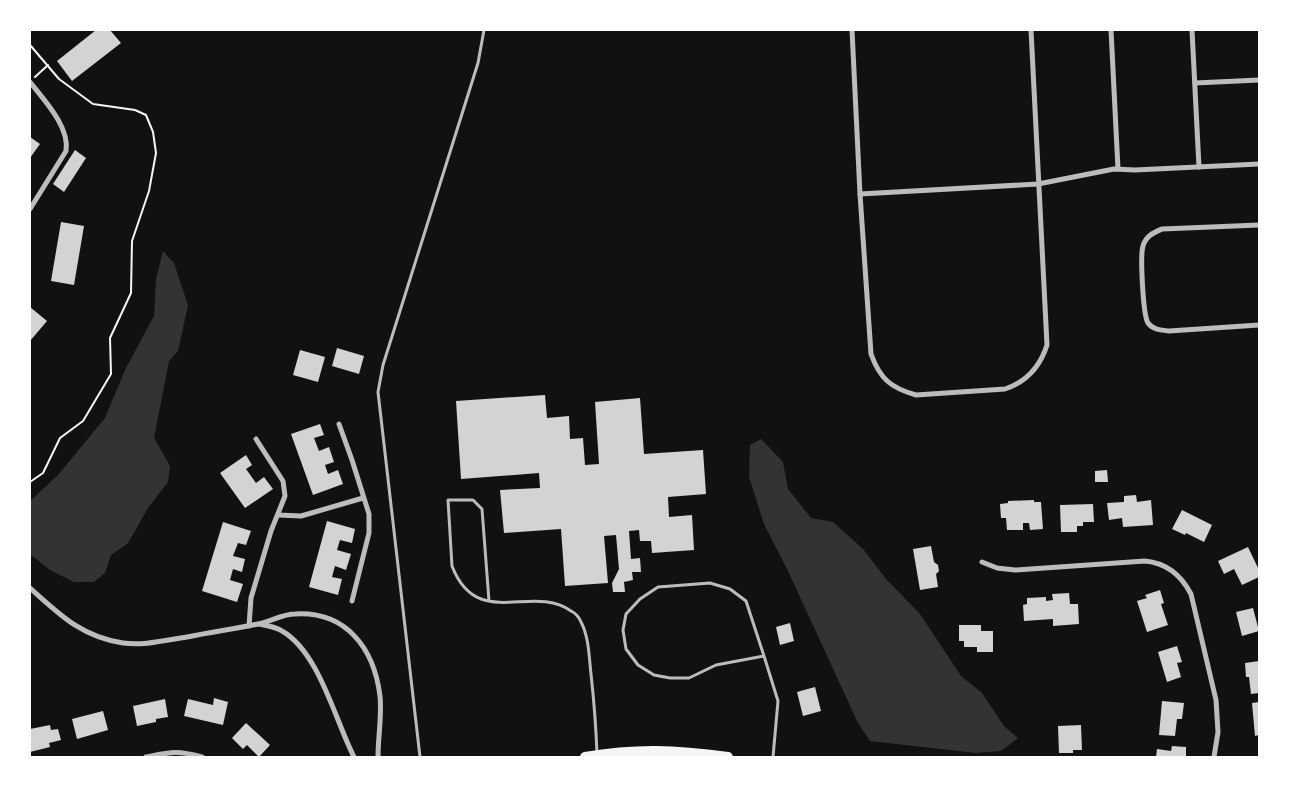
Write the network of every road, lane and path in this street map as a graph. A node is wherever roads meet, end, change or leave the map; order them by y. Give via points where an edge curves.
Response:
1 (484, 30) edge
2 (852, 30) edge
3 (1031, 30) edge
4 (1111, 30) edge
5 (1192, 30) edge
6 (30, 44) edge
7 (48, 65) junction
8 (1259, 80) edge
9 (30, 82) edge
10 (1195, 82) junction
11 (1259, 164) edge
12 (1199, 167) junction
13 (1118, 169) junction
14 (1038, 184) junction
15 (860, 194) junction
16 (30, 209) edge
17 (1259, 225) edge
18 (1259, 326) edge
19 (339, 424) dead end
20 (256, 440) dead end
21 (30, 482) edge
22 (363, 498) junction
23 (278, 515) junction
24 (982, 562) dead end
25 (30, 588) edge
26 (352, 601) dead end
27 (489, 601) junction
28 (259, 624) junction
29 (249, 626) junction
30 (764, 656) junction
31 (598, 755) junction
32 (146, 757) edge
33 (202, 757) edge
34 (354, 757) edge
35 (378, 757) edge
36 (420, 757) edge
37 (585, 757) edge
38 (728, 757) edge
39 (773, 757) edge
40 (1214, 757) edge

1 - 36 lane via 478,63 385,356 378,392
2 - 15 street
3 - 14 street
4 - 13 street
5 - 10 street
6 - 7 path
7 - 9 path
7 - 21 path via 59,79 93,104 135,110 146,115 153,132 156,154 149,191 132,241 131,293 110,338 111,374 83,421 60,438 44,473
8 - 10 street
9 - 16 street via 52,111 67,143 66,150
10 - 12 street
11 - 12 street
12 - 13 street
13 - 14 street
14 - 15 street
14 - 15 street via 1044,356 1015,386 916,395 886,382 870,354
17 - 18 street via 1162,229 1150,234 1141,255 1145,314 1148,324 1155,329
19 - 22 street
20 - 23 street via 283,481 285,496
22 - 23 street via 301,516
22 - 26 street via 369,514 369,533
23 - 29 street via 251,598
24 - 40 street via 1015,570 1145,561 1172,570 1190,594 1216,700 1218,732
25 - 29 street via 65,620 88,634 125,644 151,643
27 - 27 lane via 468,591 454,571 450,555 448,500 473,500 482,509
27 - 31 lane via 557,604 581,620 589,653
28 - 29 street
28 - 34 street via 280,629 302,649 318,676
28 - 35 street via 292,614 314,614 336,621 355,636 369,656 376,676 380,698
30 - 30 lane via 746,601 730,589 710,583 658,587 640,598 626,614 623,630 626,649 638,665 654,675 689,678 716,665
30 - 39 lane via 778,701
31 - 37 main road
31 - 38 main road via 661,750
32 - 33 street via 182,752

